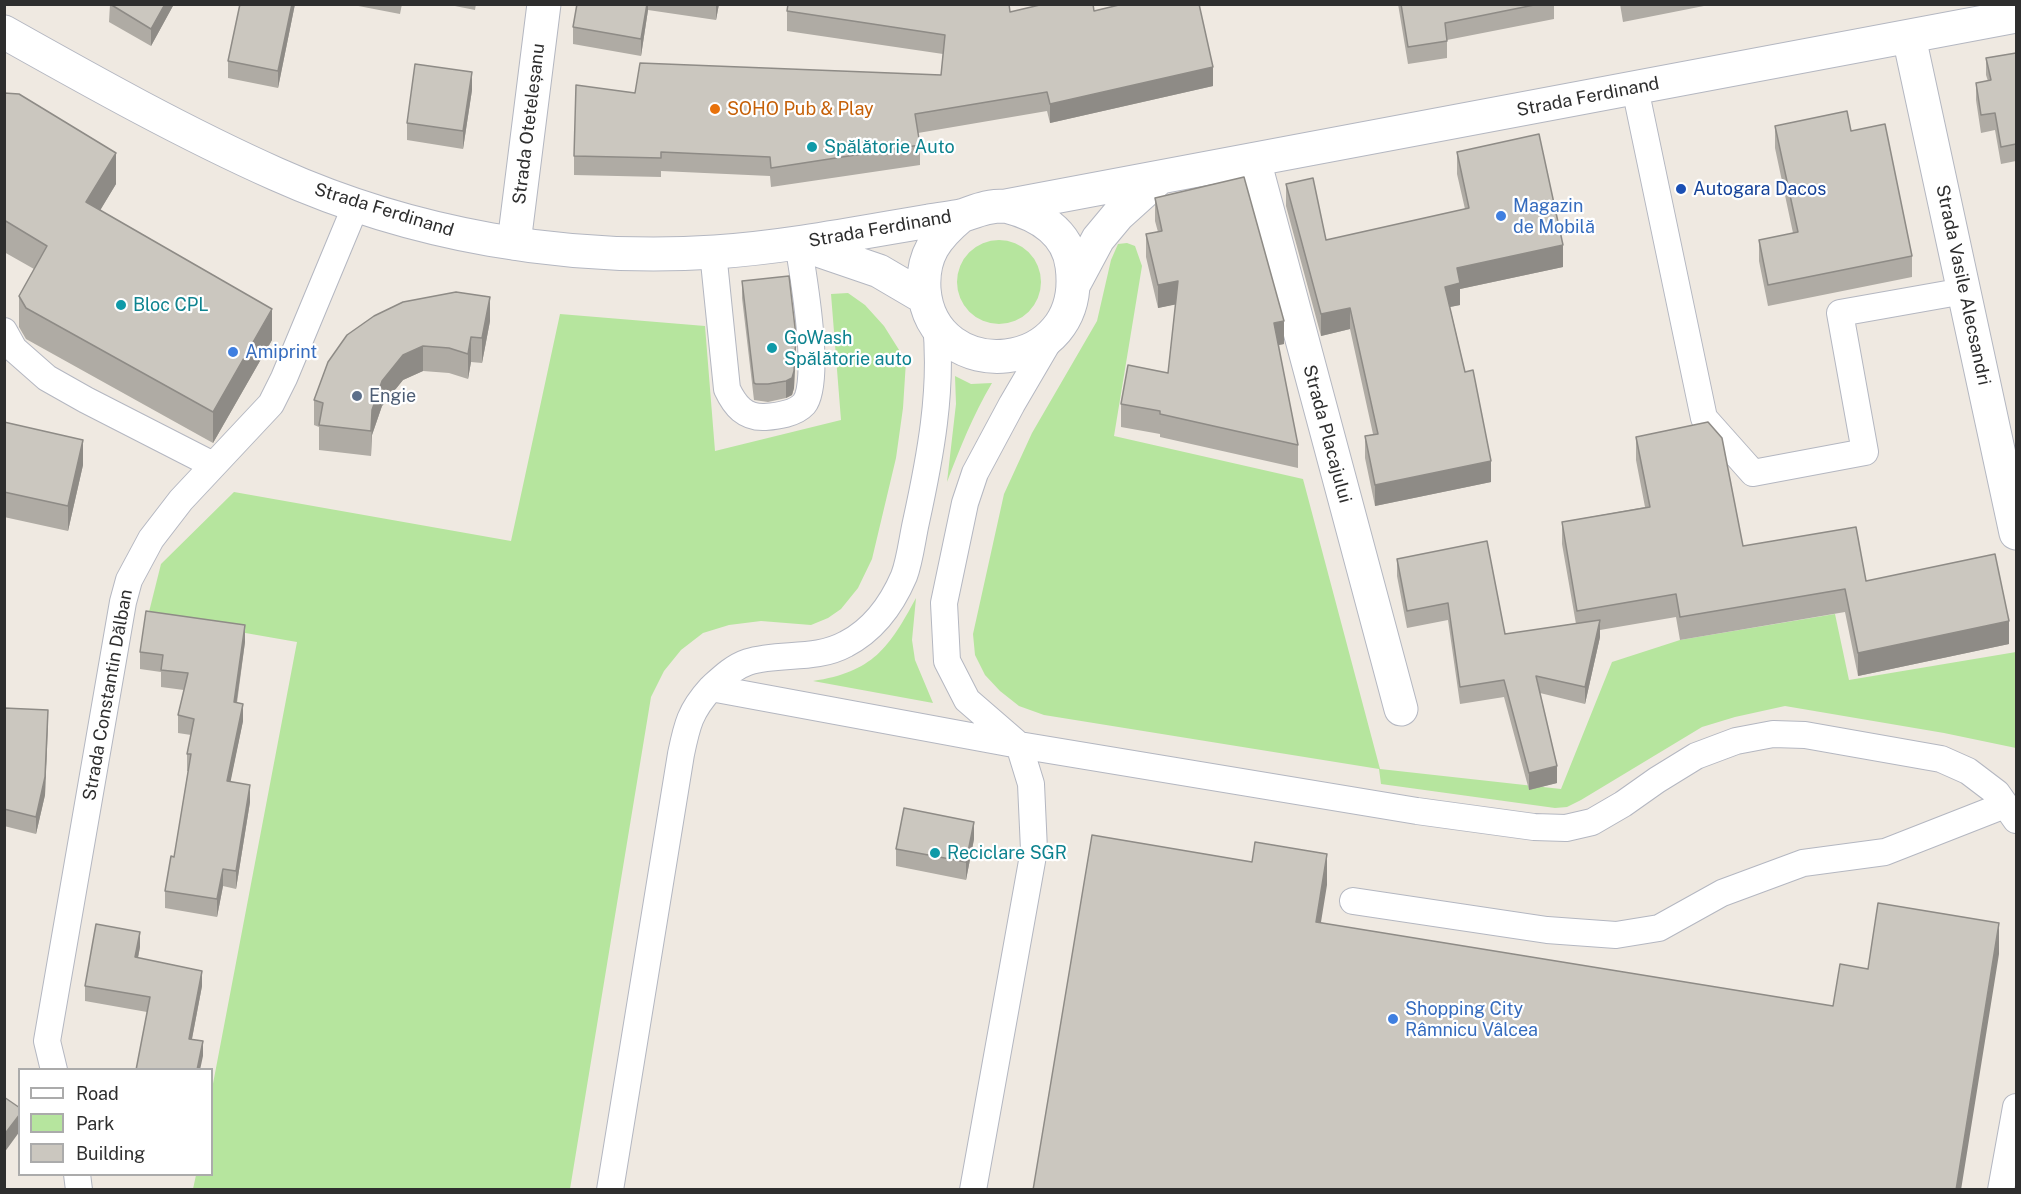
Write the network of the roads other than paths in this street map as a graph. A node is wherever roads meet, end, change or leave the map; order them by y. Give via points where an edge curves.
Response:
1 (544, 4) edge
2 (2016, 16) edge
3 (1909, 38) junction
4 (8, 41) edge
5 (1635, 88) junction
6 (1254, 159) junction
7 (1159, 178) junction
8 (357, 205) junction
9 (1006, 206) junction
10 (961, 216) junction
11 (514, 243) junction
12 (798, 243) junction
13 (713, 252) junction
14 (1075, 282) junction
15 (1964, 291) junction
16 (930, 311) junction
17 (4, 331) edge
18 (1054, 334) junction
19 (213, 465) junction
20 (2016, 533) edge
21 (711, 688) junction
22 (1401, 709) dead end
23 (1019, 745) junction
24 (2011, 812) edge
25 (1353, 901) dead end
26 (54, 1068) edge
27 (2016, 1107) edge
28 (610, 1190) edge
29 (973, 1190) edge
30 (2001, 1190) edge

1 - 11 street, Strada Oteteleșanu
2 - 3 street, Strada Ferdinand
3 - 5 street, Strada Ferdinand
3 - 15 street, Strada Vasile Alecsandri
4 - 8 street, Strada Ferdinand via 278,175
5 - 6 street, Strada Ferdinand
5 - 15 lane via 1704,418 1753,473 1865,452 1840,313
6 - 7 street, Strada Ferdinand
6 - 22 street, Strada Placajului
7 - 9 street, Strada Ferdinand
7 - 14 street, Strada Ferdinand via 1098,239
8 - 11 street, Strada Ferdinand via 458,233
8 - 19 lane, Strada Constantin Dălban via 271,404
9 - 10 street, Strada Ferdinand via 990,206
9 - 14 street, Strada Ferdinand via 1047,223 1072,260
10 - 12 street, Strada Ferdinand
10 - 16 street, Strada Ferdinand via 943,231 929,251 923,274
11 - 13 street, Strada Ferdinand via 629,254
12 - 13 street, Strada Ferdinand
12 - 13 lane via 810,339 810,392 803,405 773,416 757,417 742,412 727,389
12 - 16 street, Strada Ferdinand via 879,271
14 - 18 street, Strada Ferdinand via 1065,319
15 - 20 street, Strada Vasile Alecsandri
16 - 18 street, Strada Ferdinand via 951,340 970,352 992,357 1014,356 1036,348
16 - 21 lane via 938,368 931,452 904,575 890,603 873,625 847,644 826,653 747,662
17 - 19 lane via 14,349 47,378
18 - 23 lane via 975,473 944,603 947,661 967,700
19 - 26 lane, Strada Constantin Dălban via 151,539 129,580 123,602 47,1041
21 - 23 lane
21 - 28 lane via 697,703 687,724
23 - 24 lane via 1418,811 1566,828 1592,822 1696,756 1716,748 1773,734 1805,735 1941,759 1968,771 1997,793
23 - 29 lane via 1031,784 1034,850
24 - 25 lane via 1885,852 1803,863 1722,893 1659,928 1616,935 1547,930
27 - 30 lane

